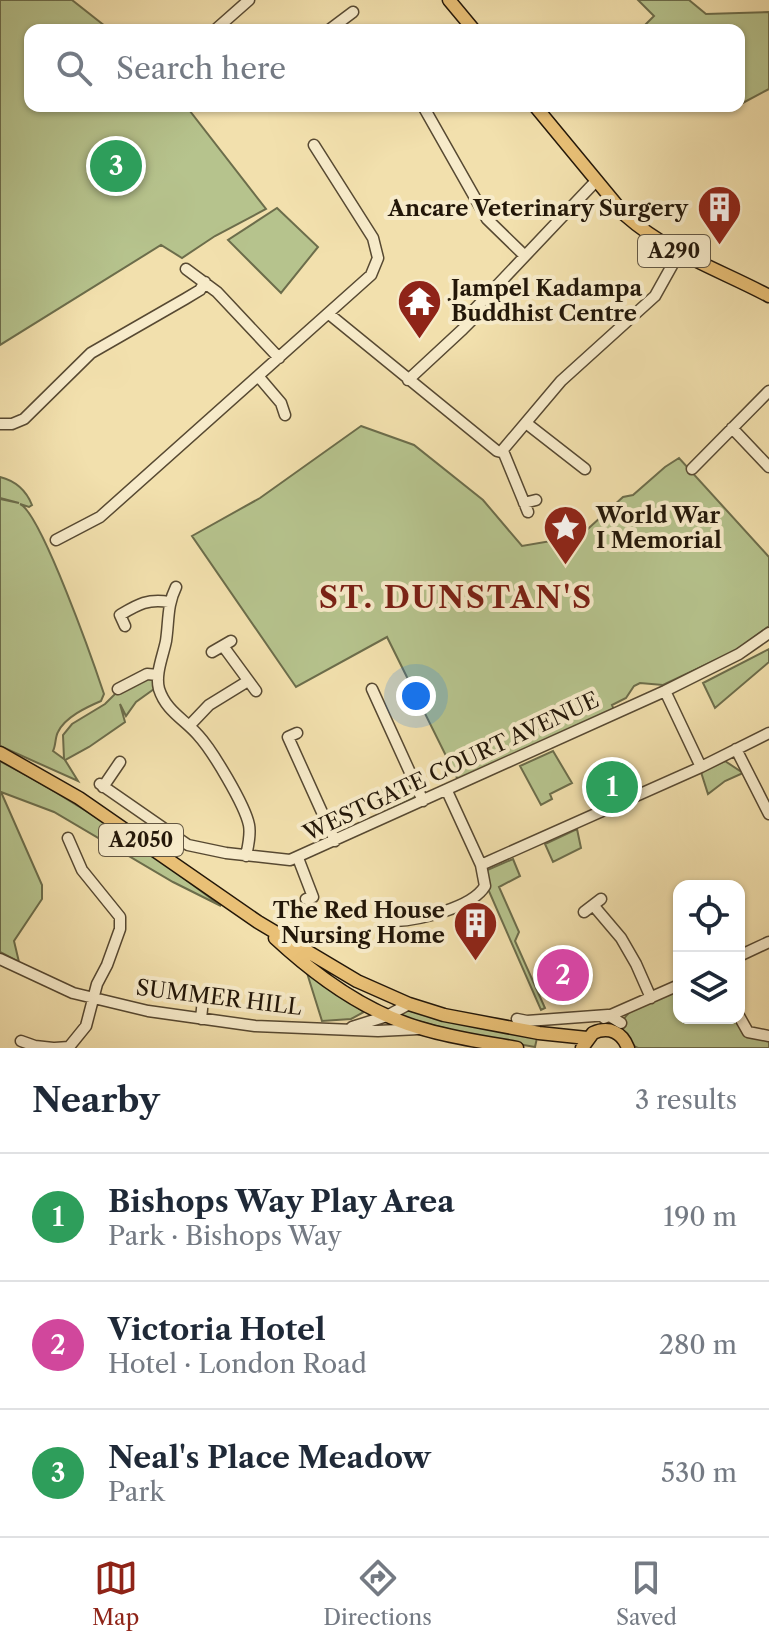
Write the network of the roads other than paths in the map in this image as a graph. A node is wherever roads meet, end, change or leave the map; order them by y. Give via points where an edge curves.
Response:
1 (249, 0) edge
2 (449, 0) edge
3 (345, 13) dead end
4 (222, 24) edge
5 (335, 24) edge
6 (469, 24) edge
7 (426, 112) edge
8 (540, 112) edge
9 (314, 145) dead end
10 (596, 181) junction
11 (679, 253) junction
12 (525, 256) junction
13 (186, 269) dead end
14 (205, 282) junction
15 (769, 296) edge
16 (329, 314) junction
17 (279, 358) junction
18 (258, 376) junction
19 (408, 380) junction
20 (769, 391) edge
21 (285, 415) dead end
22 (526, 423) junction
23 (0, 424) edge
24 (732, 428) junction
25 (499, 454) junction
26 (698, 463) dead end
27 (581, 466) dead end
28 (769, 467) edge
29 (529, 505) dead end
30 (61, 538) dead end
31 (176, 587) dead end
32 (169, 602) junction
33 (125, 626) dead end
34 (769, 633) edge
35 (212, 652) dead end
36 (158, 675) junction
37 (248, 681) junction
38 (118, 689) dead end
39 (256, 691) dead end
40 (665, 691) junction
41 (372, 694) dead end
42 (189, 726) junction
43 (297, 733) dead end
44 (769, 733) edge
45 (736, 749) junction
46 (0, 753) edge
47 (120, 762) dead end
48 (701, 767) junction
49 (447, 791) junction
50 (423, 801) junction
51 (769, 814) edge
52 (68, 838) dead end
53 (335, 841) junction
54 (246, 856) junction
55 (298, 858) junction
56 (481, 865) junction
57 (306, 899) dead end
58 (593, 905) dead end
59 (394, 911) dead end
60 (258, 922) junction
61 (769, 942) edge
62 (745, 953) edge
63 (0, 959) edge
64 (673, 988) edge
65 (186, 993) dead end
66 (92, 998) junction
67 (651, 998) junction
68 (409, 1004) junction
69 (636, 1004) junction
70 (387, 1016) junction
71 (201, 1019) junction
72 (517, 1019) dead end
73 (744, 1024) edge
74 (342, 1029) junction
75 (421, 1029) junction
76 (594, 1029) edge
77 (769, 1036) edge
78 (626, 1039) edge
79 (21, 1041) dead end
80 (54, 1048) edge
81 (517, 1048) edge

1 - 4 street
2 - 6 main road
3 - 5 street
7 - 12 street via 487,219
8 - 10 main road, A290
9 - 16 street via 377,246 377,264 367,280
10 - 11 main road, A290 via 642,230
10 - 12 street
11 - 15 main road, A290
11 - 22 street via 655,296 561,381
12 - 19 street via 472,312 471,321
13 - 14 street
14 - 17 street
14 - 23 street via 192,295 91,353 24,419
16 - 17 street
16 - 19 street
17 - 18 street
18 - 21 street
18 - 30 street via 100,517
19 - 25 street
20 - 24 street
22 - 25 street
22 - 27 street
24 - 26 street
24 - 28 street
25 - 29 street
31 - 32 street
32 - 33 street via 152,600 136,606 120,615
32 - 36 street
34 - 40 street, WESTGATE COURT AVENUE
35 - 37 street via 227,644
36 - 38 street via 147,674
36 - 42 street via 172,719
37 - 39 street
37 - 42 street via 209,705
40 - 48 street
40 - 49 street, WESTGATE COURT AVENUE
41 - 50 street
42 - 54 street via 214,748 249,825
43 - 53 street via 288,737
44 - 45 street
45 - 48 street
45 - 51 street
46 - 60 main road, A2050 via 79,798
47 - 54 street, WESTGATE COURT AVENUE via 101,786 188,845
48 - 56 street
49 - 50 street, WESTGATE COURT AVENUE
49 - 56 street
50 - 53 street, WESTGATE COURT AVENUE
52 - 66 street via 82,870 120,917
53 - 55 street, WESTGATE COURT AVENUE
54 - 55 street, WESTGATE COURT AVENUE
55 - 57 street via 313,897
56 - 59 street via 485,886 476,896 421,919 395,921
58 - 67 street
60 - 68 main road, A2050 via 357,981
60 - 70 main road, A2050 via 319,976
61 - 62 street
63 - 66 street, SUMMER HILL
64 - 67 street
65 - 71 street via 203,999
66 - 71 street, SUMMER HILL
66 - 80 street via 86,1026 76,1040 69,1047
67 - 69 street
68 - 70 street, SUMMER HILL
68 - 76 main road, A2050 via 481,1024 565,1037
69 - 76 street
69 - 78 street
70 - 74 street, SUMMER HILL
70 - 75 main road, A2050
71 - 74 street, SUMMER HILL
72 - 76 street
73 - 77 street via 748,1032
74 - 75 street, SUMMER HILL
75 - 81 main road, A2050
76 - 78 street
76 - 78 main road, A2050
79 - 80 street

